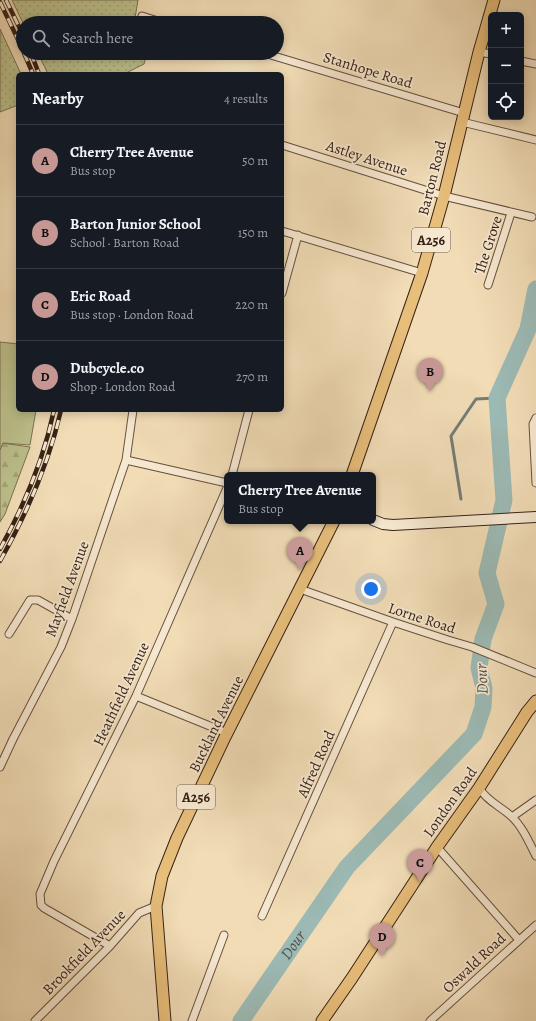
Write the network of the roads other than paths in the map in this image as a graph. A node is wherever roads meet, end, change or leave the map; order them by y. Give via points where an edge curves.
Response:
1 (494, 0) edge
2 (479, 52) junction
3 (488, 54) edge
4 (284, 59) edge
5 (524, 62) edge
6 (536, 64) edge
7 (463, 117) junction
8 (536, 140) edge
9 (284, 146) edge
10 (444, 196) junction
11 (512, 213) junction
12 (532, 217) dead end
13 (284, 232) edge
14 (298, 235) junction
15 (422, 273) junction
16 (488, 285) dead end
17 (284, 286) edge
18 (133, 412) edge
19 (249, 412) edge
20 (536, 418) edge
21 (126, 460) junction
22 (233, 472) edge
23 (353, 472) edge
24 (224, 482) edge
25 (536, 484) edge
26 (224, 495) edge
27 (536, 517) edge
28 (376, 521) edge
29 (332, 524) edge
30 (300, 589) junction
31 (72, 619) junction
32 (393, 622) junction
33 (9, 634) dead end
34 (536, 673) edge
35 (136, 696) junction
36 (536, 700) edge
37 (227, 733) junction
38 (0, 767) edge
39 (479, 788) junction
40 (536, 800) edge
41 (512, 817) junction
42 (437, 847) junction
43 (536, 856) edge
44 (156, 906) junction
45 (262, 916) dead end
46 (536, 925) edge
47 (224, 935) dead end
48 (518, 940) junction
49 (110, 946) junction
50 (35, 1021) edge
51 (164, 1021) edge
52 (192, 1021) edge
53 (322, 1021) edge
54 (430, 1021) edge

1 - 2 main road, Barton Road / A256
2 - 3 street
2 - 7 main road, Barton Road / A256
4 - 7 street, Stanhope Road
5 - 6 street
7 - 8 street, Stanhope Road
7 - 10 main road, Barton Road / A256
9 - 10 street, Astley Avenue
10 - 11 street, Astley Avenue
10 - 15 main road, Barton Road / A256
11 - 12 street, Astley Avenue
11 - 16 street, The Grove
13 - 14 street
14 - 15 street
14 - 17 street
15 - 23 main road, Barton Road / A256
18 - 21 street, Mayfield Avenue
19 - 22 street
20 - 25 street via 533,424
21 - 24 street
21 - 31 street, Mayfield Avenue
26 - 35 street, Heathfield Avenue
27 - 28 street via 393,525
29 - 30 main road, Buckland Avenue / A256
30 - 32 street, Lorne Road
30 - 37 main road, Buckland Avenue / A256
31 - 33 street via 38,600 30,600
31 - 38 street, Mayfield Avenue via 61,647
32 - 34 street, Lorne Road via 472,647
32 - 45 street, Alfred Road
35 - 37 street
35 - 49 street, Heathfield Avenue via 40,894 41,905 44,908
36 - 39 main road, London Road
37 - 44 main road, Buckland Avenue / A256 via 177,838 162,876
39 - 41 street via 487,799
39 - 42 main road, London Road
40 - 41 street
41 - 43 street
42 - 48 street
42 - 53 main road, London Road
44 - 49 street, Brookfield Avenue via 139,913
44 - 51 main road, Buckland Avenue / A256
46 - 48 street, Oswald Road
47 - 52 street
48 - 54 street, Oswald Road
49 - 50 street, Brookfield Avenue

